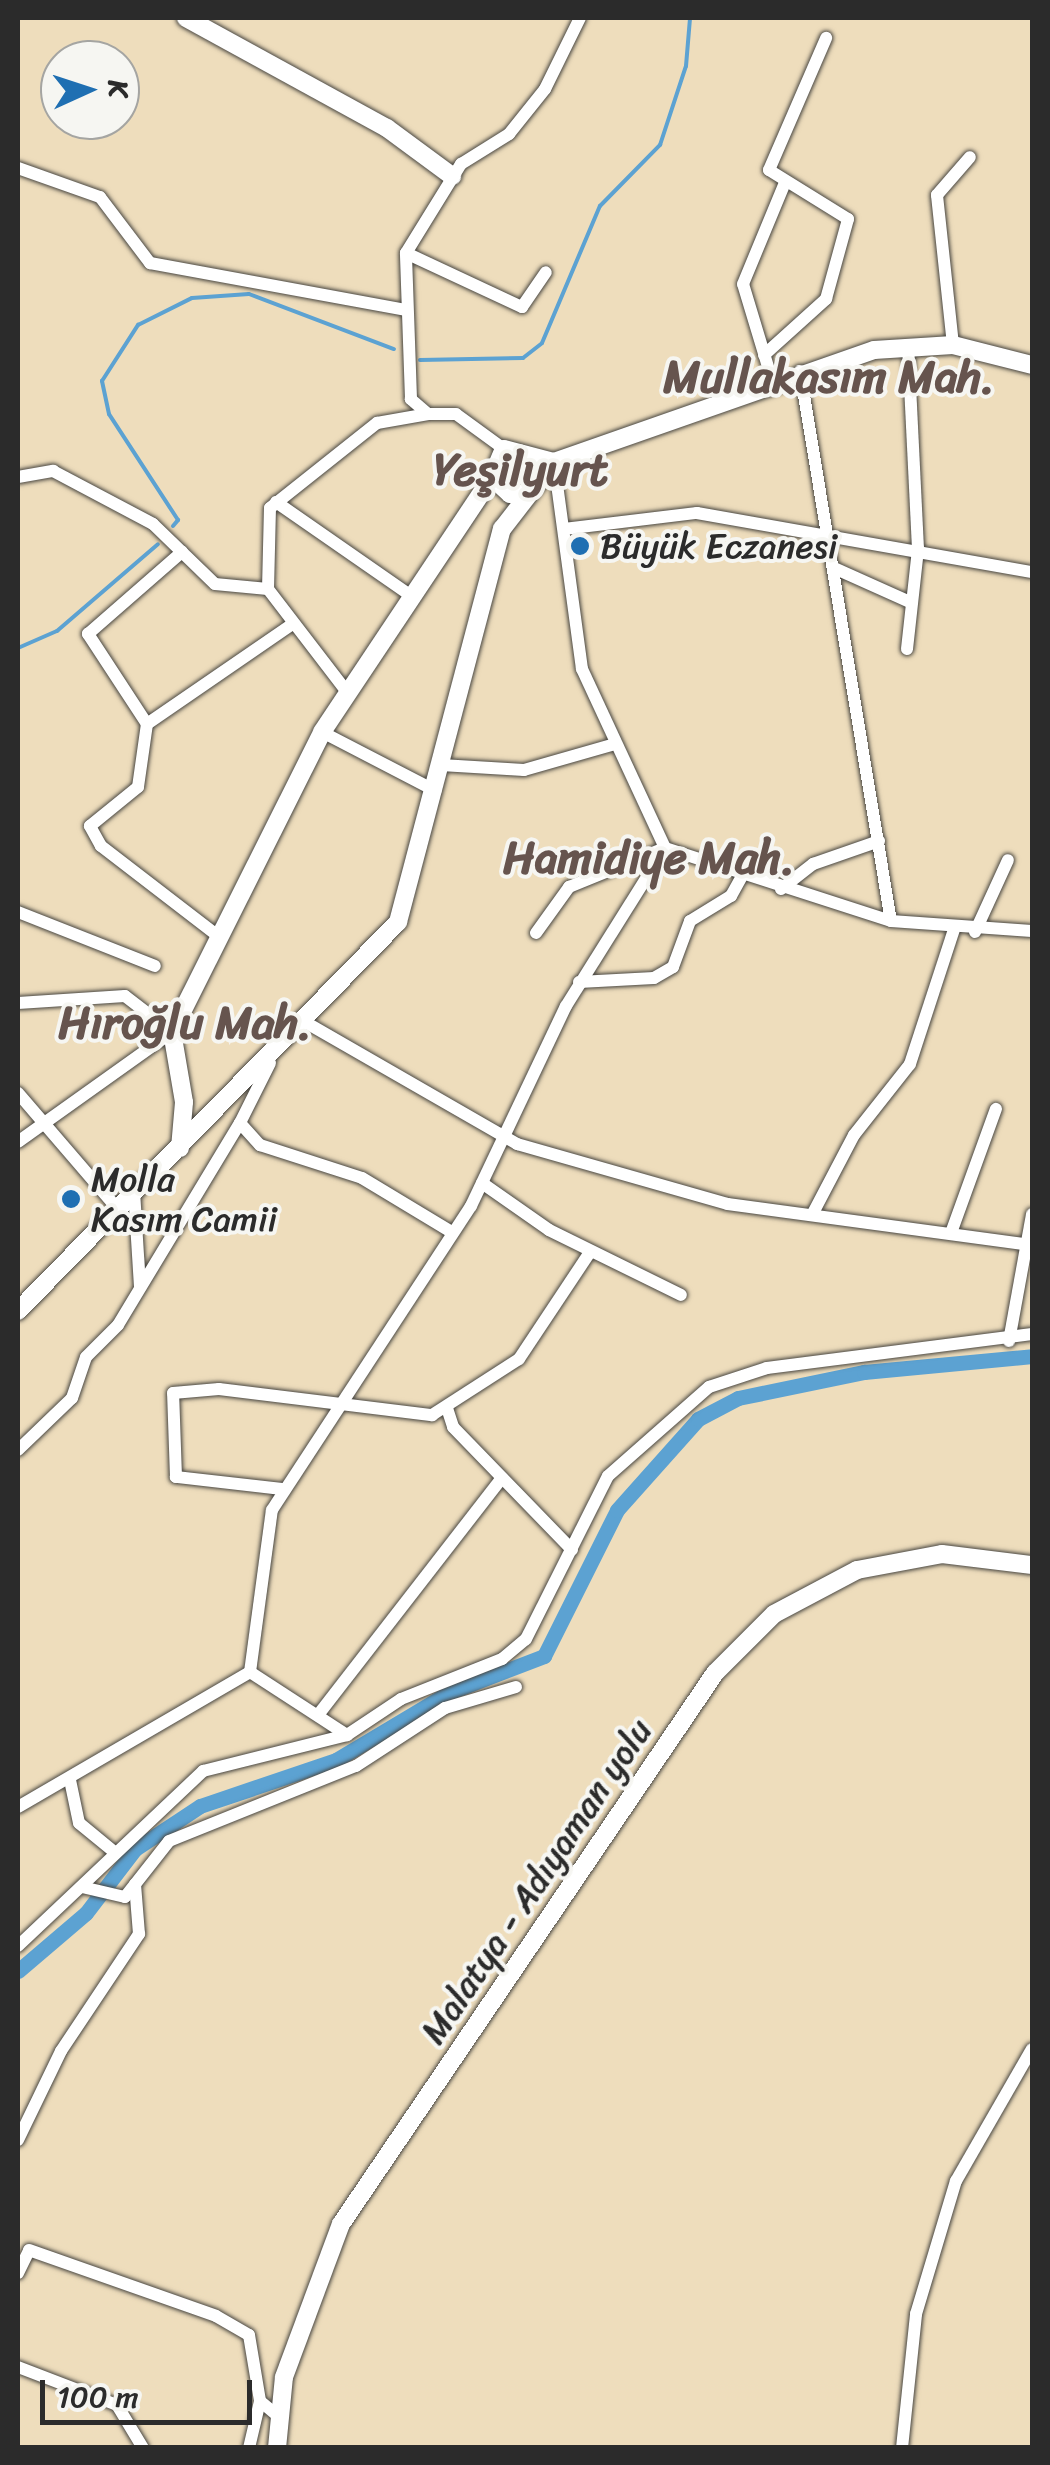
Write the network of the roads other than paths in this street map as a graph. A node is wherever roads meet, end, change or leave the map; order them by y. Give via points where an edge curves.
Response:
1 (186, 18) edge
2 (580, 18) edge
3 (826, 38) dead end
4 (970, 156) dead end
5 (18, 168) edge
6 (452, 176) junction
7 (784, 185) junction
8 (406, 253) junction
9 (546, 272) dead end
10 (407, 310) junction
11 (953, 345) junction
12 (908, 346) junction
13 (764, 354) junction
14 (1032, 366) edge
15 (800, 370) junction
16 (772, 380) junction
17 (428, 414) junction
18 (504, 449) junction
19 (554, 462) junction
20 (492, 476) junction
21 (18, 477) edge
22 (524, 494) junction
23 (276, 502) junction
24 (564, 529) junction
25 (829, 536) junction
26 (918, 549) junction
27 (182, 552) junction
28 (834, 568) junction
29 (1032, 572) edge
30 (268, 589) junction
31 (411, 596) junction
32 (912, 603) junction
33 (291, 625) junction
34 (907, 650) dead end
35 (348, 692) junction
36 (147, 724) junction
37 (322, 732) junction
38 (612, 745) junction
39 (441, 765) junction
40 (436, 791) junction
41 (879, 841) junction
42 (664, 848) junction
43 (1008, 860) dead end
44 (742, 876) junction
45 (781, 889) junction
46 (18, 912) edge
47 (891, 921) junction
48 (954, 928) junction
49 (1032, 931) edge
50 (976, 932) junction
51 (536, 933) dead end
52 (218, 936) junction
53 (155, 966) dead end
54 (580, 982) junction
55 (18, 1002) edge
56 (305, 1022) junction
57 (172, 1032) junction
58 (283, 1044) junction
59 (18, 1093) edge
60 (996, 1109) dead end
61 (42, 1122) junction
62 (240, 1123) junction
63 (506, 1134) junction
64 (18, 1142) edge
65 (180, 1148) junction
66 (482, 1183) junction
67 (134, 1191) junction
68 (117, 1208) junction
69 (1032, 1214) edge
70 (812, 1215) junction
71 (453, 1233) junction
72 (951, 1233) junction
73 (134, 1240) junction
74 (1027, 1244) edge
75 (590, 1252) junction
76 (154, 1258) junction
77 (140, 1287) junction
78 (681, 1294) dead end
79 (18, 1311) edge
80 (1032, 1334) edge
81 (1010, 1341) junction
82 (336, 1403) junction
83 (447, 1408) junction
84 (18, 1450) edge
85 (502, 1478) junction
86 (282, 1489) junction
87 (572, 1550) junction
88 (1032, 1565) edge
89 (250, 1672) junction
90 (516, 1687) dead end
91 (318, 1715) junction
92 (346, 1735) junction
93 (70, 1780) junction
94 (18, 1807) edge
95 (114, 1851) junction
96 (135, 1884) junction
97 (88, 1889) junction
98 (18, 1946) edge
99 (1032, 2048) edge
100 (18, 2140) edge
101 (18, 2273) edge
102 (18, 2367) edge
103 (260, 2401) junction
104 (280, 2418) junction
105 (144, 2448) edge
106 (248, 2448) edge
107 (276, 2448) edge
108 (902, 2448) edge

1 - 6 main road via 387,128
2 - 6 street via 546,89 510,134
3 - 7 street via 769,170
4 - 11 street via 937,194
5 - 10 street via 100,197 150,264
6 - 8 street
7 - 13 street via 743,284
7 - 13 street via 848,219 826,299
8 - 9 street via 522,306
8 - 10 street
10 - 17 street via 412,399
11 - 12 main road
11 - 14 main road
12 - 15 main road
12 - 26 street
13 - 16 street
15 - 16 main road
15 - 25 street
16 - 19 main road
17 - 18 street via 456,414
17 - 23 street via 377,422
18 - 19 main road
18 - 20 main road
19 - 22 main road
19 - 24 street
20 - 22 main road via 510,494
20 - 31 main road
21 - 27 street via 53,472 153,524
22 - 39 main road via 502,529 478,605
23 - 30 street via 263,532
23 - 31 street
24 - 25 street via 697,513
24 - 38 street via 582,669
25 - 26 street
25 - 28 street
26 - 29 street
26 - 32 street
27 - 30 street via 215,584
27 - 36 street via 88,634
28 - 32 street
28 - 41 street
30 - 33 street
31 - 35 main road
32 - 34 street
33 - 35 street
33 - 36 street
35 - 37 main road
36 - 52 street via 138,786 90,826 101,846
37 - 40 street
37 - 52 main road
38 - 39 street via 524,770
38 - 42 street
39 - 40 main road
40 - 56 main road via 398,922
41 - 45 street via 812,864
41 - 47 street
42 - 44 street
42 - 51 street via 569,887
42 - 54 street
43 - 50 street
44 - 45 street
44 - 54 street via 731,896 690,920 673,967 654,978
45 - 47 street
46 - 53 street
47 - 48 street
48 - 50 street
48 - 70 street via 910,1064 854,1135
49 - 50 street
52 - 57 main road
54 - 63 street
55 - 57 street via 125,996
56 - 58 main road
56 - 63 street
57 - 61 street
57 - 65 main road via 184,1102
58 - 62 street
58 - 65 main road
59 - 61 street
60 - 72 street
61 - 64 street
61 - 68 street
62 - 71 street via 260,1145 362,1178
62 - 76 street
63 - 66 street
63 - 70 street via 728,1204
65 - 67 main road
66 - 71 street
66 - 75 street
67 - 68 main road
67 - 73 street
68 - 79 main road
69 - 74 street
70 - 72 street
71 - 82 street
72 - 74 street
73 - 76 street
73 - 77 street
74 - 81 street
75 - 78 street
75 - 83 street via 518,1359
76 - 77 street
77 - 84 street via 86,1357 56,1422
80 - 81 street
81 - 87 street via 930,1342 767,1368 709,1388 608,1476
82 - 83 street via 393,1415
82 - 86 street
82 - 86 street via 220,1388 172,1393 176,1476
83 - 85 street via 454,1427
85 - 87 street
85 - 91 street
86 - 89 street
87 - 92 street via 526,1639 502,1659 401,1699
88 - 104 main road, Malatya - Adıyaman yolu via 942,1554 857,1570 774,1614 715,1673 341,2224 308,2299
89 - 91 street
89 - 93 street
90 - 96 street via 446,1708 356,1766 169,1841
91 - 92 street
92 - 95 street via 203,1771
93 - 94 street
93 - 95 street via 79,1823
95 - 97 street
96 - 97 street via 110,1899
96 - 100 street via 139,1934 60,2051
97 - 98 street
99 - 108 street via 956,2181 916,2314
101 - 103 street via 29,2250 216,2316 249,2335
102 - 105 street via 117,2405
103 - 104 street
103 - 106 street
104 - 107 main road, Malatya - Adıyaman yolu

